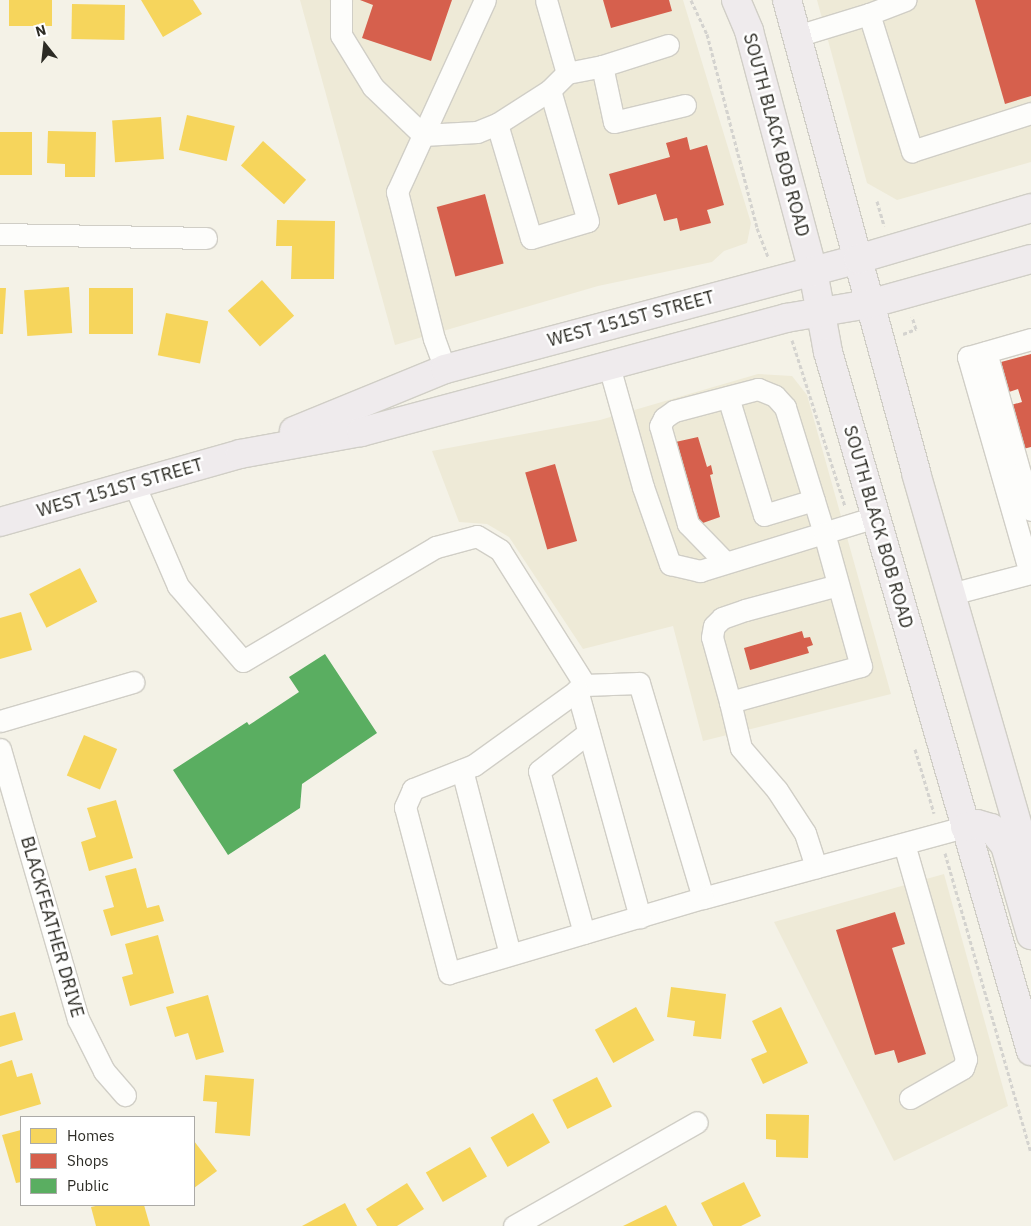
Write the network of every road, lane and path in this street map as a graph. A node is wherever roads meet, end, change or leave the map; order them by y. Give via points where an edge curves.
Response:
1 (341, 0) edge
2 (485, 0) edge
3 (546, 0) edge
4 (691, 0) edge
5 (736, 0) edge
6 (787, 0) edge
7 (905, 0) edge
8 (869, 14) junction
9 (797, 36) junction
10 (668, 45) dead end
11 (602, 66) junction
12 (566, 73) junction
13 (550, 90) junction
14 (685, 105) dead end
15 (1031, 114) edge
16 (497, 124) junction
17 (423, 135) junction
18 (1031, 208) edge
19 (0, 234) edge
20 (206, 238) dead end
21 (763, 238) dead end
22 (858, 259) junction
23 (1031, 259) edge
24 (813, 271) junction
25 (869, 304) junction
26 (821, 312) junction
27 (1031, 339) edge
28 (981, 353) junction
29 (609, 366) junction
30 (800, 367) dead end
31 (445, 369) junction
32 (728, 397) junction
33 (329, 437) junction
34 (240, 454) junction
35 (134, 484) junction
36 (1031, 490) edge
37 (814, 500) junction
38 (1031, 510) edge
39 (863, 521) junction
40 (0, 522) edge
41 (824, 533) junction
42 (724, 561) junction
43 (1031, 573) edge
44 (838, 585) junction
45 (951, 594) junction
46 (134, 682) dead end
47 (581, 687) junction
48 (730, 702) junction
49 (0, 721) edge
50 (589, 732) junction
51 (913, 740) dead end
52 (0, 749) edge
53 (462, 770) junction
54 (952, 830) junction
55 (904, 844) junction
56 (816, 867) junction
57 (1031, 872) edge
58 (703, 898) junction
59 (640, 917) junction
60 (584, 933) junction
61 (1031, 934) edge
62 (510, 954) junction
63 (1031, 1051) edge
64 (125, 1095) dead end
65 (910, 1098) dead end
66 (697, 1122) dead end
67 (1031, 1152) edge
68 (514, 1226) edge

1 - 17 street via 341,35 368,80
2 - 17 street
3 - 12 street
4 - 21 path via 707,34 757,228
5 - 24 main road, SOUTH BLACK BOB ROAD via 749,31
6 - 9 main road
7 - 8 street
8 - 9 street
8 - 15 street via 912,151
9 - 22 main road
10 - 11 street
11 - 12 street
11 - 14 street via 614,122
12 - 13 street
13 - 16 street
13 - 16 street via 588,221 531,238
16 - 17 street via 477,132
17 - 31 street via 397,192 434,339
18 - 22 main road, WEST 151ST STREET
19 - 20 street
22 - 24 main road, WEST 151ST STREET
22 - 25 main road
23 - 25 main road, WEST 151ST STREET
24 - 26 main road, SOUTH BLACK BOB ROAD
24 - 31 main road, WEST 151ST STREET
25 - 26 main road, WEST 151ST STREET
25 - 45 main road
26 - 29 main road, WEST 151ST STREET
26 - 39 main road, SOUTH BLACK BOB ROAD
27 - 28 street
28 - 36 street via 1024,484
28 - 38 street via 1010,482 1019,499
28 - 43 street via 968,356
29 - 33 main road, WEST 151ST STREET
29 - 42 street via 643,487 670,564 700,571
30 - 39 path
31 - 33 main road via 443,390 438,398
31 - 34 main road, WEST 151ST STREET
32 - 37 street via 758,389 775,396 784,407
32 - 37 street via 764,515
32 - 42 street via 674,411 664,418 660,426 688,524
33 - 34 main road, WEST 151ST STREET
34 - 35 main road, WEST 151ST STREET
35 - 40 main road, WEST 151ST STREET
35 - 47 street via 178,586 243,661 436,547 477,536 500,550
37 - 41 street
39 - 41 street
39 - 54 main road, SOUTH BLACK BOB ROAD
41 - 42 street
41 - 44 street
43 - 45 street
44 - 48 street via 745,610 722,618 714,626 712,637
44 - 48 street via 861,666
45 - 57 main road
46 - 49 street
47 - 50 street
47 - 53 street via 474,765
47 - 58 street via 639,683
48 - 56 street via 742,748 777,790 805,834
50 - 59 street
50 - 60 street via 539,771
51 - 54 path
52 - 64 street, BLACKFEATHER DRIVE via 78,1019 104,1071
53 - 62 street
53 - 62 street via 413,789 405,807 449,973
54 - 55 street
54 - 61 main road via 977,824 991,828 1005,845
54 - 63 main road, SOUTH BLACK BOB ROAD
54 - 67 path
55 - 56 street
55 - 65 street via 966,1060 963,1068
56 - 58 street
58 - 59 street
59 - 60 street
60 - 62 street
66 - 68 street

